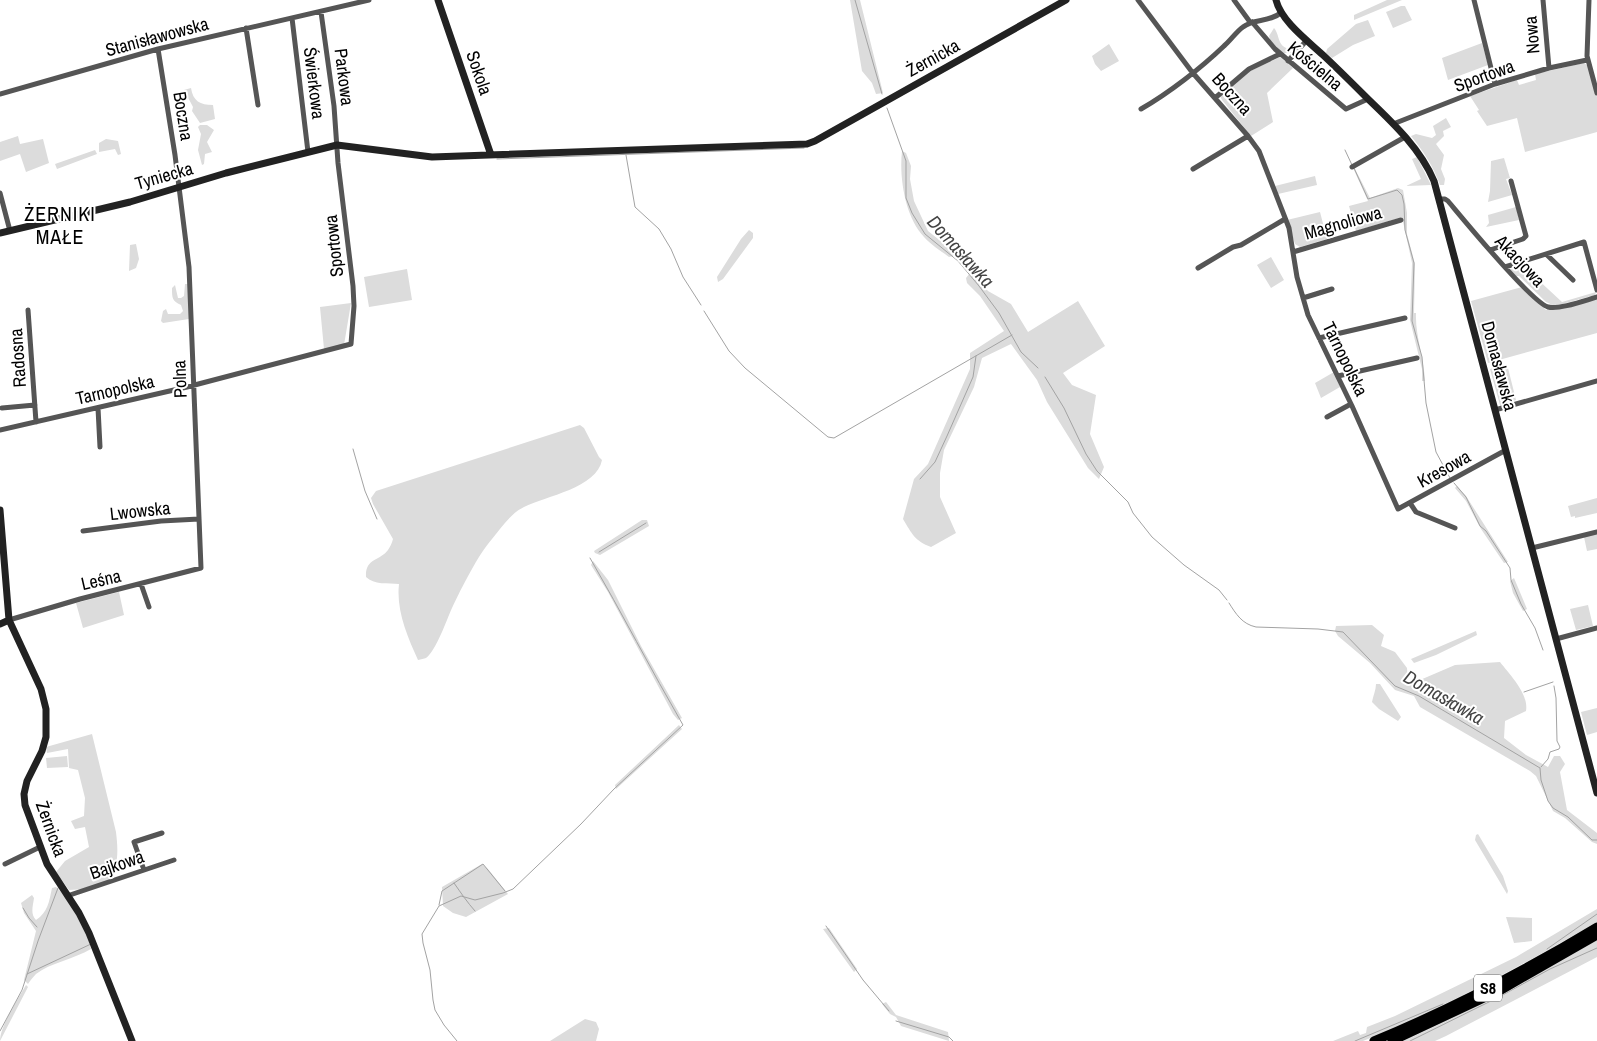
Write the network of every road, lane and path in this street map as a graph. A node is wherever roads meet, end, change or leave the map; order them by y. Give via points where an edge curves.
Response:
1 (369, 0) edge
2 (438, 0) edge
3 (1066, 0) edge
4 (1138, 0) edge
5 (1234, 0) edge
6 (1276, 0) edge
7 (1474, 0) edge
8 (1543, 0) edge
9 (1589, 0) edge
10 (322, 12) junction
11 (1282, 12) junction
12 (292, 18) junction
13 (1251, 22) junction
14 (246, 28) junction
15 (1307, 40) junction
16 (158, 49) junction
17 (1280, 54) junction
18 (1288, 60) junction
19 (1588, 60) junction
20 (1549, 68) junction
21 (1192, 72) junction
22 (1495, 84) junction
23 (1597, 93) edge
24 (0, 94) edge
25 (1215, 98) junction
26 (1368, 99) junction
27 (258, 105) dead end
28 (1141, 109) dead end
29 (1393, 124) junction
30 (1248, 136) junction
31 (1405, 137) junction
32 (337, 146) junction
33 (308, 152) junction
34 (491, 155) junction
35 (1352, 167) dead end
36 (1193, 169) dead end
37 (1511, 181) dead end
38 (180, 188) junction
39 (0, 193) edge
40 (1439, 200) junction
41 (1285, 219) junction
42 (1400, 220) dead end
43 (10, 231) junction
44 (0, 233) edge
45 (1490, 250) junction
46 (1293, 252) junction
47 (1547, 255) junction
48 (1505, 267) junction
49 (1198, 268) dead end
50 (1573, 280) dead end
51 (1332, 289) dead end
52 (1597, 290) edge
53 (1597, 297) edge
54 (1303, 298) junction
55 (28, 310) dead end
56 (1405, 318) dead end
57 (1319, 338) junction
58 (352, 344) joint
59 (1417, 358) dead end
60 (1338, 376) junction
61 (1597, 381) edge
62 (194, 385) junction
63 (1351, 404) junction
64 (35, 405) junction
65 (2, 408) dead end
66 (98, 408) junction
67 (1495, 410) junction
68 (1327, 417) dead end
69 (36, 422) junction
70 (0, 430) edge
71 (100, 447) dead end
72 (1506, 450) junction
73 (1410, 503) junction
74 (1396, 506) joint
75 (0, 510) edge
76 (199, 519) junction
77 (1455, 528) dead end
78 (83, 531) dead end
79 (1597, 532) edge
80 (1532, 548) junction
81 (2, 568) edge
82 (201, 568) joint
83 (141, 584) junction
84 (149, 607) dead end
85 (8, 620) junction
86 (0, 624) edge
87 (1597, 628) edge
88 (1556, 639) junction
89 (1597, 793) edge
90 (162, 832) dead end
91 (40, 847) junction
92 (174, 860) dead end
93 (5, 864) dead end
94 (144, 870) junction
95 (68, 896) junction
96 (1597, 927) edge
97 (1597, 935) edge
98 (132, 1041) edge
99 (1374, 1041) edge
100 (1392, 1041) edge

1 - 10 street, Stanisławowska
2 - 34 street, Sokola
3 - 34 street, Żernicka via 815,141 793,145
4 - 21 street, Boczna
5 - 13 street, Kościelna
6 - 11 street, Domasławska
7 - 22 street
8 - 20 street, Nowa
9 - 19 street
10 - 12 street, Stanisławowska
10 - 32 street, Parkowa
11 - 13 street via 1269,20
11 - 15 street, Domasławska
12 - 14 street, Stanisławowska
12 - 33 street, Świerkowa
13 - 17 street, Kościelna
13 - 21 street
14 - 16 street, Stanisławowska
14 - 27 street
15 - 18 street
15 - 26 street, Domasławska
16 - 24 street, Stanisławowska
16 - 38 street, Boczna
17 - 18 street, Kościelna
17 - 25 street via 1249,69
18 - 26 street, Kościelna via 1346,109
19 - 20 street, Sportowa
19 - 23 street
20 - 22 street, Sportowa
21 - 25 street, Boczna
21 - 28 street
22 - 29 street, Sportowa
25 - 30 street, Boczna
26 - 29 street, Domasławska
29 - 31 street, Domasławska
30 - 36 street
30 - 41 street, Boczna via 1259,152
31 - 35 street
31 - 40 street, Domasławska via 1427,166
32 - 33 street, Tyniecka
32 - 34 street, Tyniecka via 432,157
32 - 58 street, Sportowa via 353,291
33 - 38 street, Tyniecka
37 - 45 street via 1526,236
38 - 43 street, Tyniecka
38 - 62 street, Polna via 189,267
39 - 43 street
40 - 45 street, Akacjowa via 1447,200
40 - 67 street, Domasławska
41 - 46 street, Tarnopolska
41 - 49 street
42 - 46 street, Magnoliowa
43 - 44 street, Tyniecka
45 - 48 street, Akacjowa
46 - 54 street, Tarnopolska
47 - 48 street
47 - 50 street
47 - 52 street via 1584,242
48 - 53 street, Akacjowa via 1548,307
51 - 54 street
54 - 57 street, Tarnopolska
55 - 64 street, Radosna
56 - 57 street
57 - 60 street, Tarnopolska
58 - 62 street, Tarnopolska
59 - 60 street
60 - 63 street, Tarnopolska
61 - 67 street
62 - 66 street, Tarnopolska
62 - 76 street, Polna
63 - 68 street
63 - 74 street, Tarnopolska
64 - 65 street, Radosna
64 - 69 street, Radosna
66 - 69 street, Tarnopolska
66 - 71 street
67 - 72 street, Domasławska
69 - 70 street, Tarnopolska
72 - 73 street, Kresowa
72 - 80 street, Domasławska
73 - 74 street, Kresowa via 1398,509
73 - 77 street via 1416,512
75 - 81 street
76 - 78 street, Lwowska
76 - 82 street, Polna
79 - 80 street
80 - 88 street, Domasławska
81 - 85 street
82 - 83 street, Leśna
83 - 84 street
83 - 85 street, Leśna
85 - 86 street
85 - 91 street, Żernicka via 41,689 46,709 46,737 28,776 24,794
87 - 88 street
88 - 89 street, Domasławska
90 - 94 street via 134,842
91 - 93 street
91 - 95 street, Żernicka
92 - 94 street, Bajkowa
94 - 95 street, Bajkowa
95 - 98 street, Żernicka via 89,933
96 - 99 highway, S8 via 1497,984
97 - 100 highway, S8 via 1501,990

